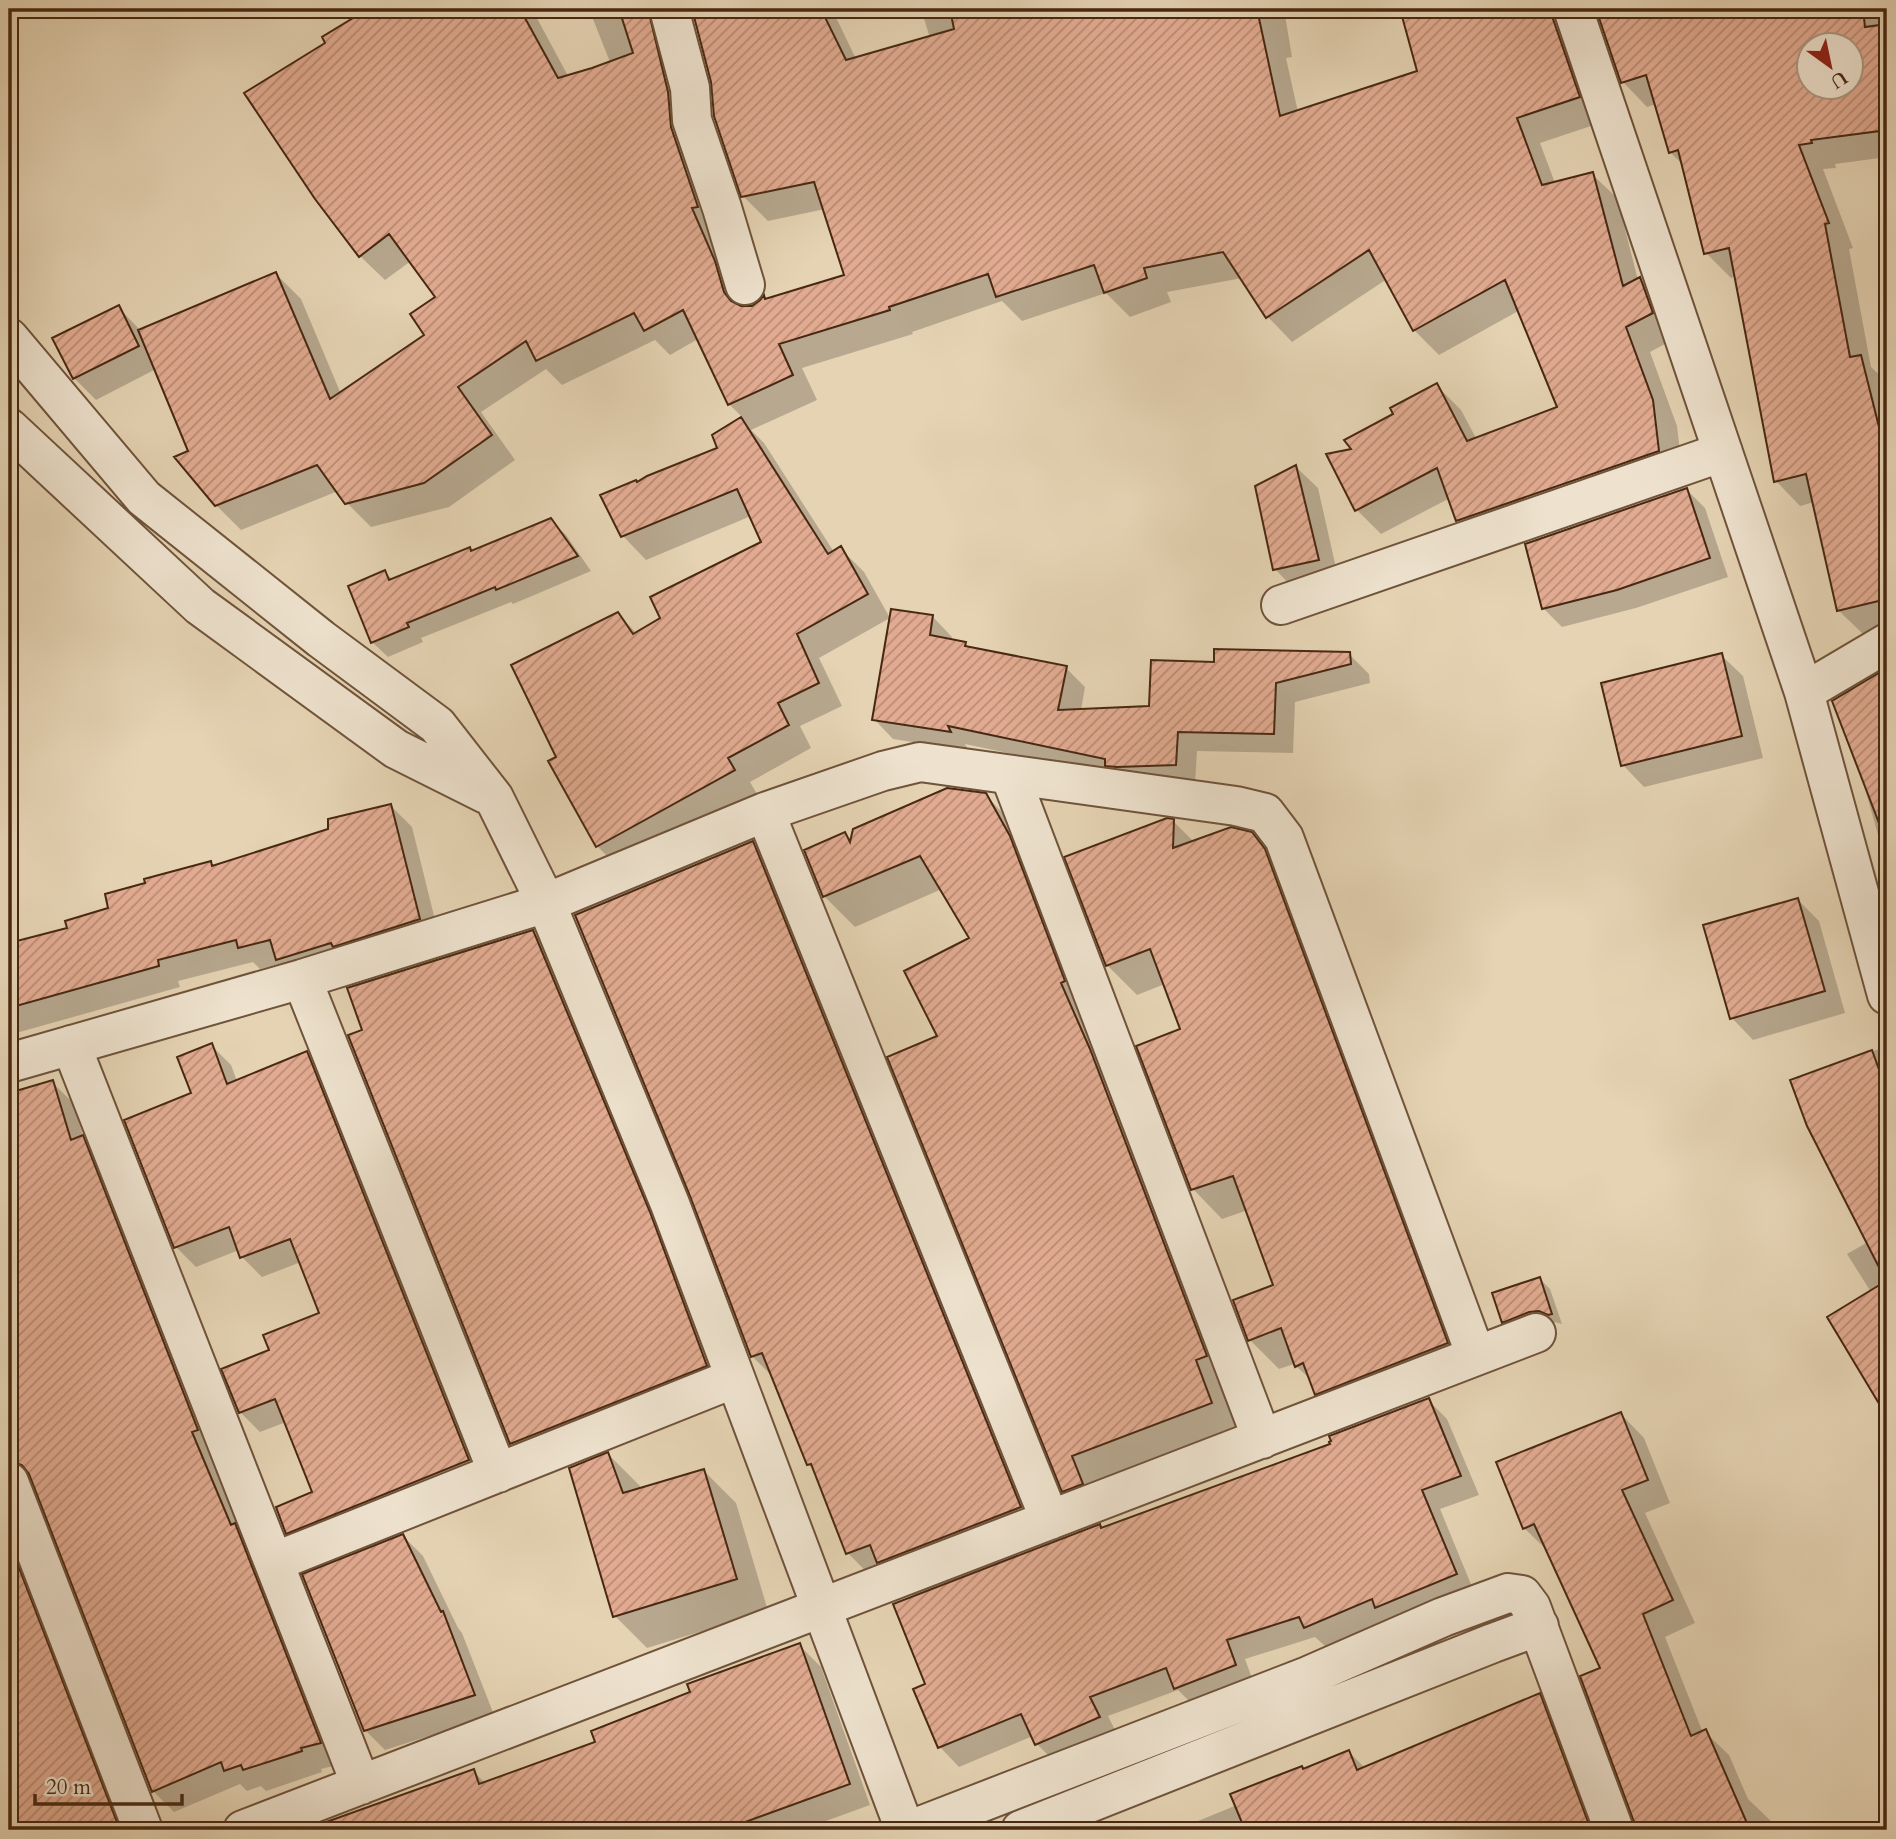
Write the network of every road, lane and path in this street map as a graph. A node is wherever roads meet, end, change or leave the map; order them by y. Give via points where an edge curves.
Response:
1 (669, 9) edge
2 (1573, 9) edge
3 (746, 285) dead end
4 (9, 338) edge
5 (9, 428) edge
6 (1723, 452) junction
7 (1281, 605) dead end
8 (1887, 643) edge
9 (1804, 692) junction
10 (1010, 775) junction
11 (494, 797) junction
12 (765, 812) junction
13 (546, 903) junction
14 (302, 979) junction
15 (1887, 995) edge
16 (71, 1045) junction
17 (9, 1063) edge
18 (1536, 1333) dead end
19 (1476, 1356) junction
20 (735, 1378) junction
21 (1262, 1439) junction
22 (498, 1473) junction
23 (9, 1482) edge
24 (1050, 1520) junction
25 (274, 1562) junction
26 (821, 1608) junction
27 (1539, 1626) junction
28 (361, 1785) junction
29 (144, 1830) edge
30 (243, 1830) edge
31 (908, 1830) edge
32 (1021, 1830) edge
33 (1614, 1830) edge

1 - 3 street via 690,88 692,120
2 - 6 street
4 - 11 street via 144,498 321,639 437,724
5 - 11 street via 200,606 396,749
6 - 7 street
6 - 9 street
8 - 9 street
9 - 15 street
10 - 12 street via 920,762
10 - 19 street via 1236,806 1265,813 1273,822 1284,838
10 - 21 street
11 - 13 street
12 - 13 street
12 - 24 street
13 - 14 street
13 - 20 street via 670,1203
14 - 16 street
14 - 22 street
16 - 17 street
16 - 25 street
18 - 19 street
19 - 21 street
20 - 22 street
20 - 26 street
21 - 24 street
22 - 25 street
23 - 29 street
24 - 26 street
25 - 28 street
26 - 28 street
26 - 31 street
27 - 31 street via 1522,1595 1508,1593 1295,1681
27 - 32 street
27 - 33 street
28 - 30 street

